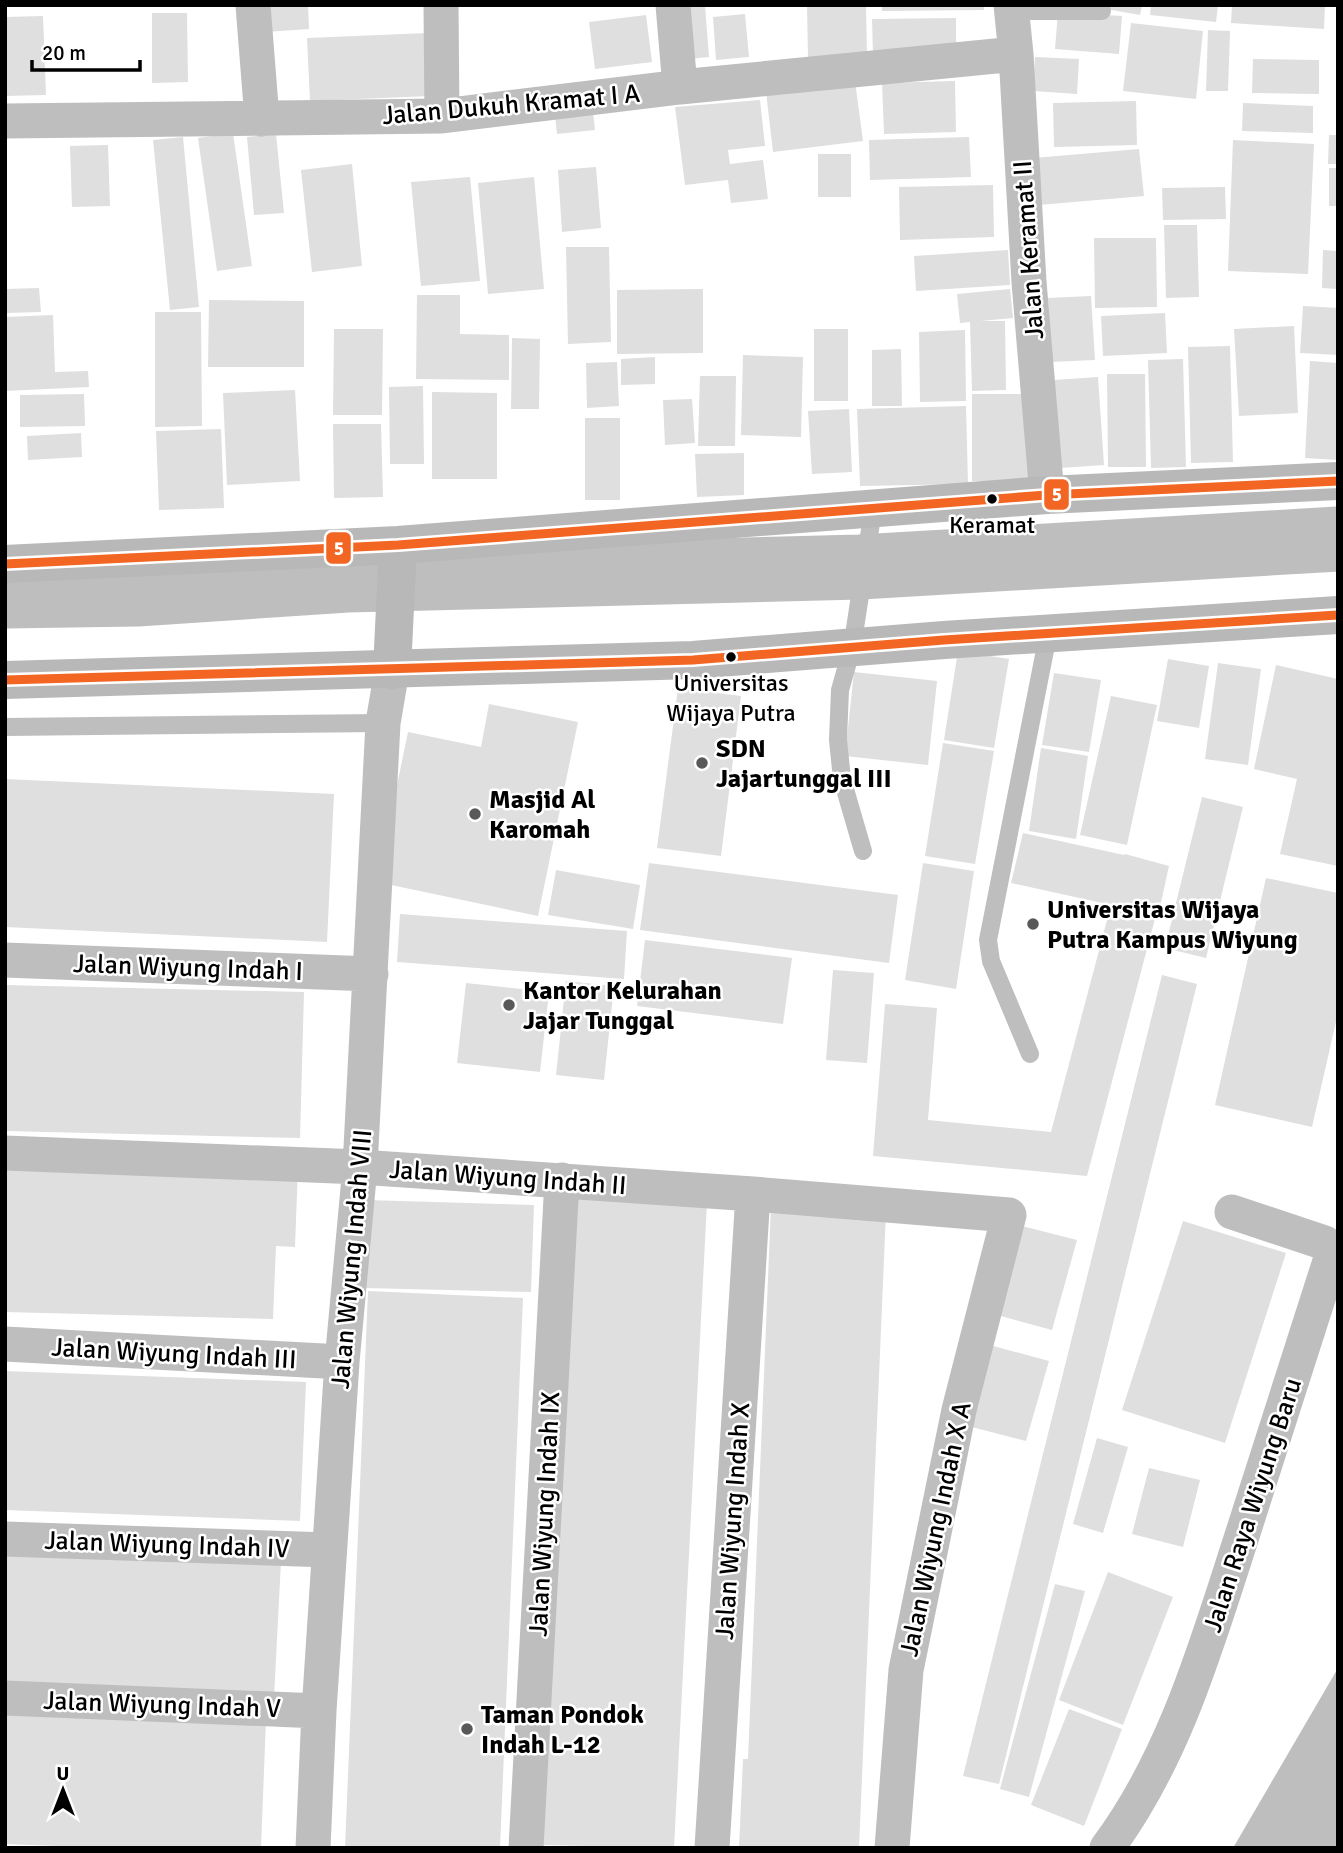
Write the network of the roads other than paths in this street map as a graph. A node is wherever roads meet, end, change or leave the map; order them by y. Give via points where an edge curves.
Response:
1 (253, 5) edge
2 (440, 5) edge
3 (673, 5) edge
4 (1011, 8) edge
5 (1102, 10) dead end
6 (1016, 54) junction
7 (681, 87) junction
8 (442, 116) junction
9 (262, 119) junction
10 (5, 121) edge
11 (1338, 481) edge
12 (1047, 495) junction
13 (873, 510) junction
14 (398, 556) junction
15 (5, 564) edge
16 (1338, 615) edge
17 (1048, 635) junction
18 (854, 636) junction
19 (5, 657) edge
20 (392, 665) junction
21 (6, 680) edge
22 (383, 723) junction
23 (5, 727) edge
24 (863, 851) dead end
25 (5, 960) edge
26 (371, 974) junction
27 (1030, 1055) dead end
28 (5, 1153) edge
29 (360, 1167) junction
30 (562, 1180) junction
31 (753, 1194) junction
32 (1232, 1212) dead end
33 (1009, 1215) joint
34 (5, 1344) edge
35 (342, 1362) junction
36 (5, 1539) edge
37 (330, 1549) junction
38 (5, 1698) edge
39 (319, 1711) junction
40 (313, 1848) edge
41 (526, 1848) edge
42 (712, 1848) edge
43 (892, 1848) edge
44 (1107, 1848) edge

1 - 9 street
2 - 8 street
3 - 7 street
4 - 5 lane
4 - 6 street, Jalan Keramat II
6 - 7 street, Jalan Dukuh Kramat I A
6 - 12 street, Jalan Keramat II
7 - 8 street, Jalan Dukuh Kramat I A
8 - 9 street, Jalan Dukuh Kramat I A
9 - 10 street, Jalan Dukuh Kramat I A
11 - 12 main road
12 - 13 main road
13 - 14 main road
13 - 18 lane
14 - 15 main road
14 - 20 main road
16 - 17 main road
17 - 18 main road
17 - 27 lane via 988,940 991,961
18 - 20 main road via 693,660
18 - 24 lane via 841,690 838,740 842,779
19 - 21 main road
20 - 21 main road
20 - 22 street, Jalan Wiyung Indah VIII
22 - 23 lane
22 - 26 street, Jalan Wiyung Indah VIII
25 - 26 street, Jalan Wiyung Indah I
26 - 29 street, Jalan Wiyung Indah VIII
28 - 29 street, Jalan Wiyung Indah II
29 - 30 street, Jalan Wiyung Indah II
29 - 35 street, Jalan Wiyung Indah VIII
30 - 31 street, Jalan Wiyung Indah II
30 - 41 street, Jalan Wiyung Indah IX
31 - 33 street, Jalan Wiyung Indah II
31 - 42 street, Jalan Wiyung Indah X
32 - 44 street, Jalan Raya Wiyung Baru via 1325,1243 1331,1258 1199,1671 1156,1768 1129,1819
33 - 43 street, Jalan Wiyung Indah X A via 959,1410 905,1670
34 - 35 street, Jalan Wiyung Indah III
35 - 37 street, Jalan Wiyung Indah VIII
36 - 37 street, Jalan Wiyung Indah IV
37 - 39 street, Jalan Wiyung Indah VIII
38 - 39 street, Jalan Wiyung Indah V
39 - 40 street, Jalan Wiyung Indah VIII

